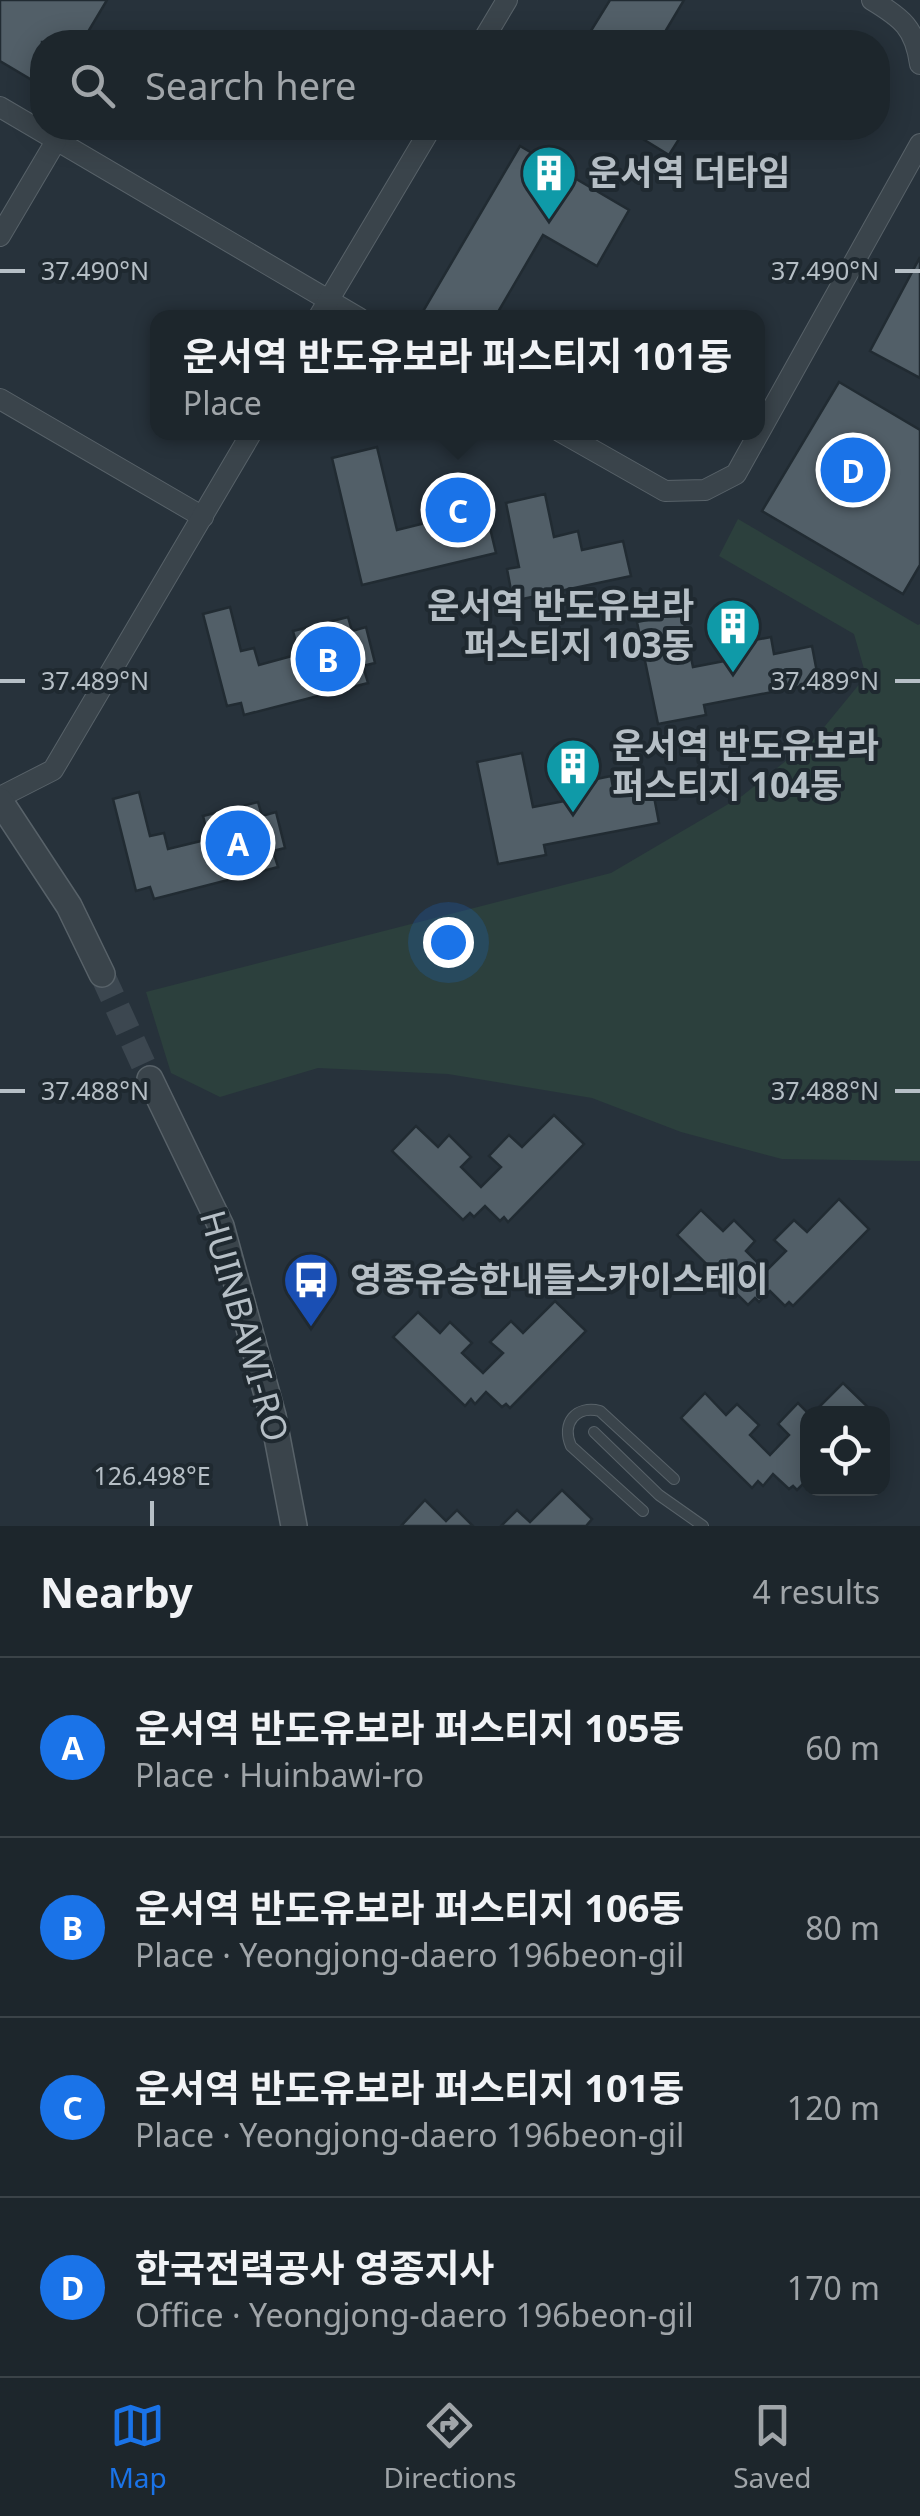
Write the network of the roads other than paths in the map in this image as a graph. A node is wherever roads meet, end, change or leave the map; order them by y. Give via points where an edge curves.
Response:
1 (507, 0) edge
2 (872, 0) edge
3 (489, 30) edge
4 (920, 64) edge
5 (0, 108) edge
6 (30, 126) edge
7 (53, 140) edge
8 (424, 140) edge
9 (56, 142) junction
10 (920, 144) edge
11 (0, 236) edge
12 (324, 309) edge
13 (0, 400) edge
14 (765, 422) edge
15 (247, 440) edge
16 (575, 440) edge
17 (755, 440) edge
18 (203, 517) junction
19 (0, 799) edge
20 (102, 974) tunnel mouth
21 (150, 1078) tunnel mouth
22 (594, 1432) dead end
23 (674, 1478) dead end
24 (643, 1511) dead end
25 (294, 1526) edge
26 (703, 1526) edge

1 - 3 street
2 - 4 street via 898,15 917,40
5 - 6 street
7 - 9 street
8 - 12 street
9 - 11 street
9 - 12 street
10 - 14 street
13 - 18 street
15 - 18 street
16 - 17 street via 665,491 705,490 736,474
18 - 19 street via 53,770
19 - 20 street via 70,906
21 - 25 street, HUINBAWI-RO via 221,1226 273,1416
22 - 26 lane
23 - 24 lane via 600,1411 585,1409 572,1417 566,1431 570,1446

